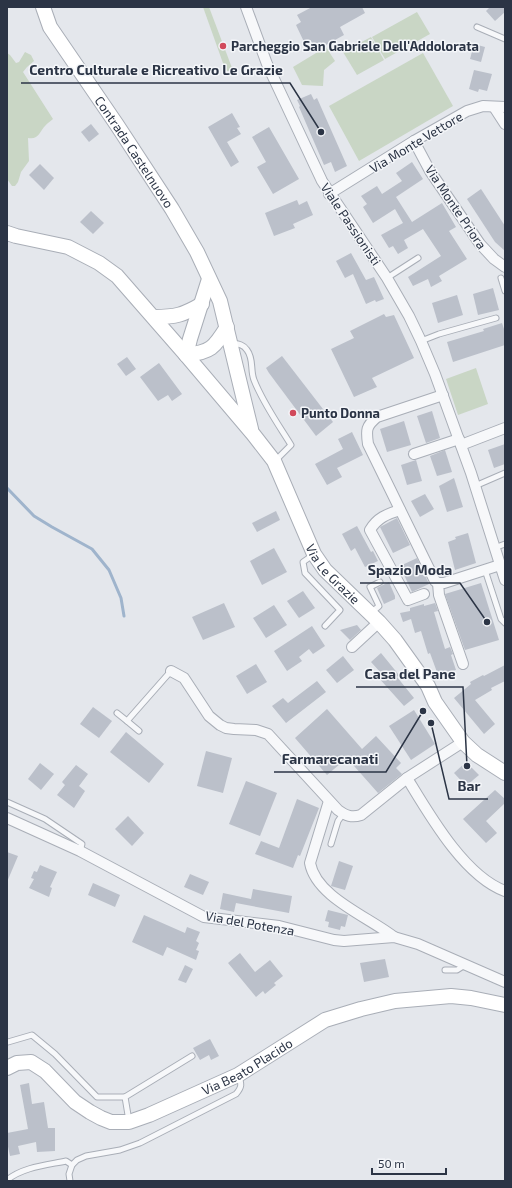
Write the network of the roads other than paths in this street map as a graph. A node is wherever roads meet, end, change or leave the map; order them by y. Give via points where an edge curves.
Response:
1 (43, 7) edge
2 (246, 7) edge
3 (477, 27) dead end
4 (505, 39) edge
5 (505, 100) edge
6 (494, 107) junction
7 (505, 107) edge
8 (505, 124) edge
9 (414, 141) junction
10 (329, 194) junction
11 (7, 233) edge
12 (418, 258) dead end
13 (505, 267) edge
14 (387, 278) junction
15 (502, 278) dead end
16 (209, 279) junction
17 (505, 291) edge
18 (202, 304) junction
19 (154, 317) junction
20 (496, 318) dead end
21 (227, 327) junction
22 (421, 341) junction
23 (231, 343) junction
24 (186, 355) junction
25 (443, 395) junction
26 (505, 428) edge
27 (253, 434) junction
28 (460, 442) junction
29 (414, 454) dead end
30 (274, 462) junction
31 (505, 473) edge
32 (475, 486) junction
33 (400, 510) junction
34 (505, 544) edge
35 (494, 548) junction
36 (314, 554) junction
37 (500, 565) junction
38 (484, 570) junction
39 (505, 580) edge
40 (380, 582) dead end
41 (438, 583) junction
42 (424, 594) dead end
43 (375, 618) junction
44 (505, 623) edge
45 (325, 626) dead end
46 (352, 647) dead end
47 (464, 664) dead end
48 (171, 671) joint
49 (117, 713) dead end
50 (127, 721) junction
51 (139, 731) dead end
52 (463, 742) junction
53 (504, 771) edge
54 (408, 778) junction
55 (329, 801) junction
56 (7, 802) edge
57 (343, 814) junction
58 (7, 818) edge
59 (331, 844) dead end
60 (80, 851) junction
61 (505, 891) edge
62 (394, 937) junction
63 (464, 965) junction
64 (445, 970) dead end
65 (505, 982) edge
66 (505, 1005) edge
67 (8, 1042) dead end
68 (192, 1056) dead end
69 (7, 1068) edge
70 (238, 1075) junction
71 (125, 1097) junction
72 (129, 1122) junction
73 (72, 1165) junction
74 (7, 1180) edge
75 (70, 1181) edge

1 - 16 main road, Contrada Castelnuovo via 50,27 172,209 197,252
2 - 10 street, Viale Passionisti via 267,64
3 - 4 lane
5 - 6 street, Via Monte Vettore
6 - 7 street
6 - 8 street
6 - 9 street, Via Monte Vettore via 483,106 467,111
9 - 10 street, Via Monte Vettore
9 - 13 street, Via Monte Priora via 430,171 480,244
10 - 14 street, Viale Passionisti
11 - 19 main road, Via Le Grazie via 68,248 98,263 117,276
12 - 14 lane
14 - 22 street, Viale Passionisti
15 - 17 lane
16 - 18 main road
16 - 21 main road, Contrada Castelnuovo via 220,301
18 - 19 main road via 186,314
18 - 24 main road
19 - 24 main road, Via Le Grazie
20 - 22 lane
21 - 23 main road, Contrada Castelnuovo
21 - 24 main road via 219,340 204,353
22 - 25 street, Viale Passionisti
23 - 27 main road, Contrada Castelnuovo
23 - 30 lane via 240,344 249,352 253,379 267,408 291,445
24 - 27 main road, Via Le Grazie
25 - 28 street, Viale Passionisti
25 - 33 street via 377,417 369,424 368,444
26 - 28 street
27 - 30 main road, Via Le Grazie
28 - 29 street
28 - 32 street, Viale Passionisti
30 - 36 main road, Via Le Grazie
31 - 32 lane
32 - 35 street, Viale Passionisti
33 - 41 street
33 - 42 street via 383,516 370,530 408,600
34 - 35 lane
35 - 37 street, Viale Passionisti
36 - 43 main road, Via Le Grazie via 325,570
36 - 45 lane via 303,562 305,574 340,610
37 - 38 street
37 - 39 street, Viale Passionisti
38 - 41 street
38 - 44 lane via 501,619
40 - 43 lane via 370,587 379,606
41 - 47 street via 439,595
43 - 46 street
43 - 52 main road, Via Le Grazie via 395,640 428,686 434,702
48 - 50 lane
48 - 55 street via 184,678 209,716 220,725 268,734
49 - 50 lane
50 - 51 lane
52 - 53 main road, Via Le Grazie via 477,755
52 - 54 street
54 - 57 street via 361,815 353,817
54 - 61 street via 452,846 485,880
55 - 57 street
55 - 62 street via 310,863 313,874 318,882 342,903
56 - 60 lane via 59,828 82,844
57 - 59 lane via 338,821
58 - 60 street, Via del Potenza
60 - 62 street, Via del Potenza via 204,917 280,926 339,941
62 - 63 street, Via del Potenza via 418,944
63 - 64 lane via 457,970
63 - 65 street, Via del Potenza
66 - 70 main road, Via Beato Placido via 451,996 395,1001 361,1009 325,1020
67 - 71 lane via 32,1035 55,1054 96,1098
68 - 71 lane
69 - 72 main road, Via Beato Placido via 17,1062 31,1062 45,1071 76,1102 90,1112 111,1122
70 - 72 main road, Via Beato Placido
70 - 73 lane via 241,1088 236,1094 140,1143 120,1150 86,1156
71 - 72 lane
73 - 74 lane via 66,1161 60,1162 26,1170
73 - 75 lane

